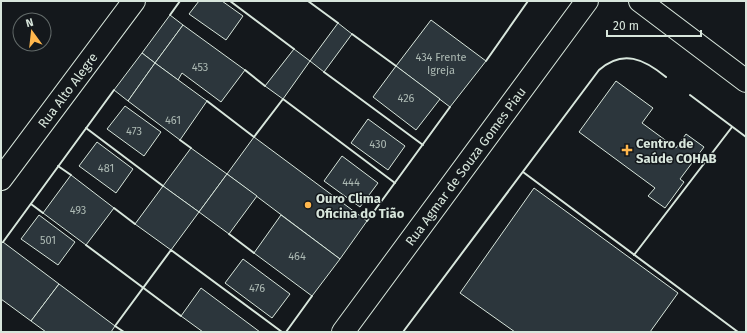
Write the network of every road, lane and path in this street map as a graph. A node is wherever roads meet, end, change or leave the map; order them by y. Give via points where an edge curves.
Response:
1 (134, 1) edge
2 (587, 1) edge
3 (640, 1) edge
4 (746, 81) edge
5 (1, 179) edge
6 (343, 332) edge

1 - 5 street, Rua Alto Alegre
2 - 6 street, Rua Agmar de Souza Gomes Piau
3 - 4 street

